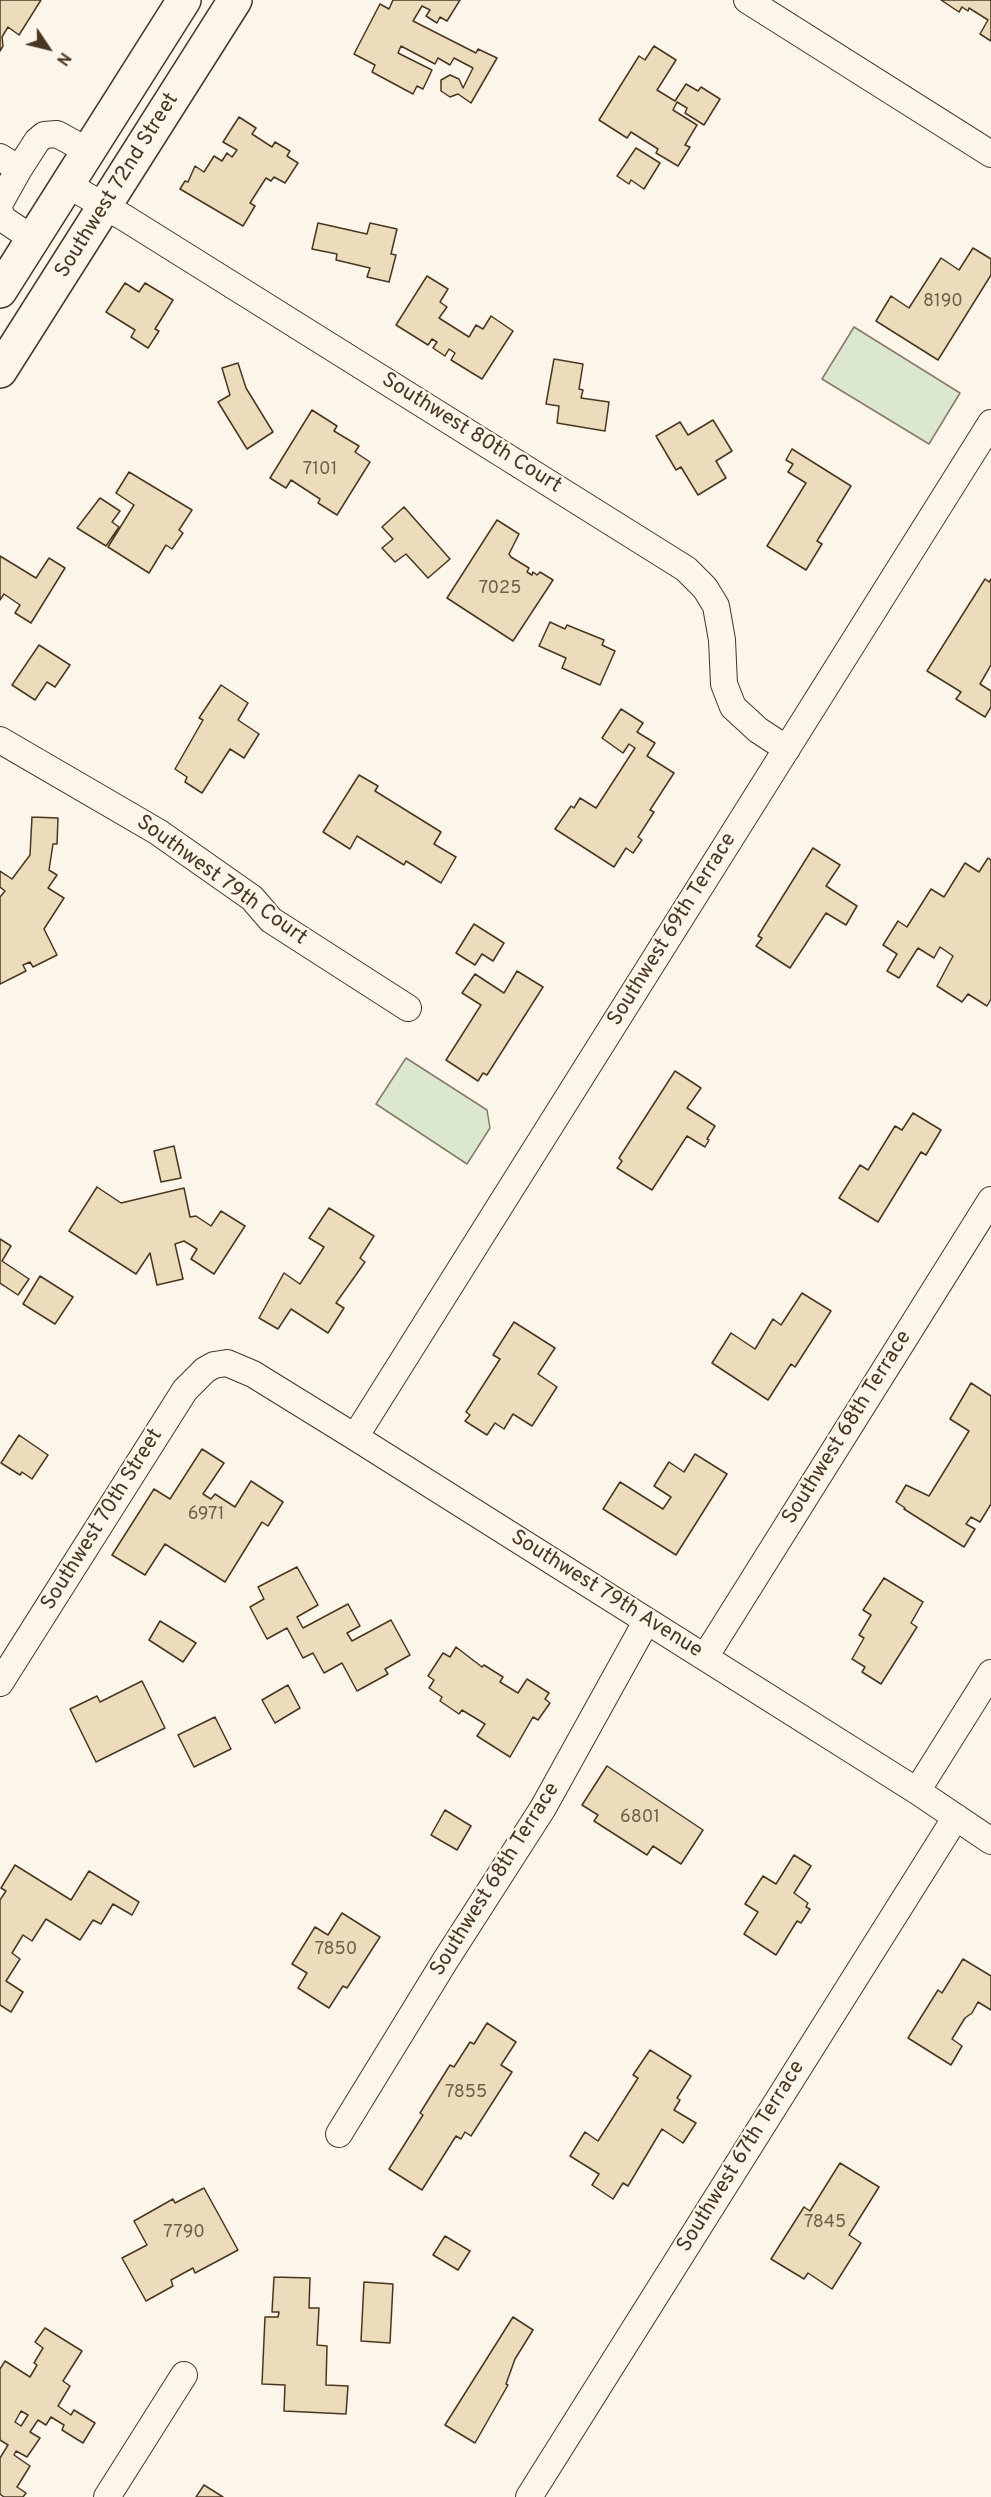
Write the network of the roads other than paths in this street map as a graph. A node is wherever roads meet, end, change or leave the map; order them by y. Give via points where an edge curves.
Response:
1 (184, 0) edge
2 (235, 0) edge
3 (747, 0) edge
4 (88, 151) junction
5 (991, 154) edge
6 (9, 163) edge
7 (68, 185) junction
8 (0, 203) edge
9 (105, 206) junction
10 (0, 212) edge
11 (33, 239) junction
12 (0, 291) edge
13 (0, 371) edge
14 (991, 423) edge
15 (0, 740) edge
16 (787, 749) junction
17 (408, 1008) dead end
18 (991, 1200) edge
19 (214, 1365) joint
20 (355, 1437) junction
21 (646, 1622) junction
22 (705, 1657) junction
23 (991, 1673) edge
24 (0, 1683) edge
25 (917, 1791) junction
26 (956, 1817) junction
27 (991, 1841) edge
28 (339, 2134) dead end
29 (184, 2375) dead end
30 (107, 2497) edge
31 (529, 2497) edge

1 - 4 main road, Southwest 72nd Street
2 - 9 main road, Southwest 72nd Street
3 - 5 street
4 - 6 street via 49,133
4 - 7 main road, Southwest 72nd Street
6 - 8 street
7 - 9 street, Southwest 80th Court
7 - 11 main road, Southwest 72nd Street
9 - 13 main road, Southwest 72nd Street
9 - 16 street, Southwest 80th Court via 686,569 716,606 724,684 733,707
10 - 11 street via 3,219
11 - 12 main road, Southwest 72nd Street
14 - 16 street, Southwest 69th Terrace
15 - 17 street, Southwest 79th Court via 158,832 252,898 271,920
16 - 20 street, Southwest 69th Terrace
18 - 22 street, Southwest 68th Terrace
19 - 20 street, Southwest 79th Avenue via 237,1366
19 - 24 street, Southwest 70th Street via 196,1377 180,1397
20 - 21 street, Southwest 79th Avenue
21 - 22 street, Southwest 79th Avenue
21 - 28 street, Southwest 68th Terrace via 543,1808
22 - 25 street, Southwest 79th Avenue
23 - 25 street
25 - 26 street, Southwest 79th Avenue
26 - 27 street, Southwest 79th Avenue
26 - 31 street, Southwest 67th Terrace
29 - 30 street

